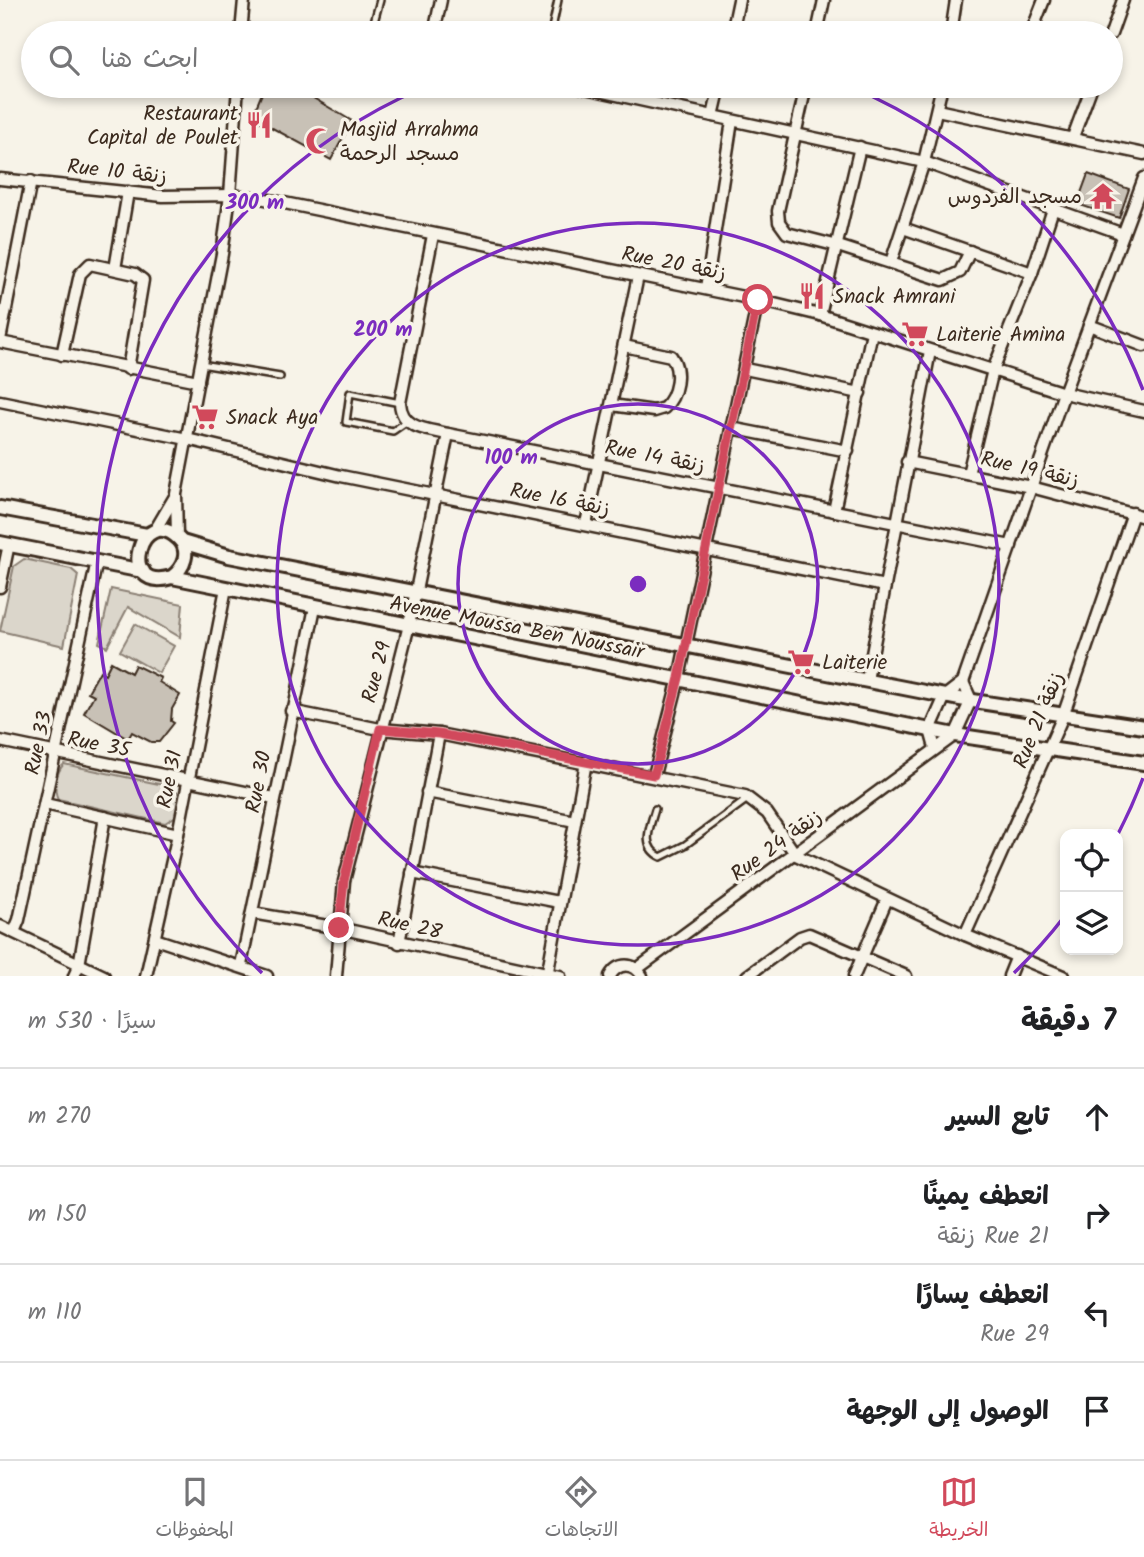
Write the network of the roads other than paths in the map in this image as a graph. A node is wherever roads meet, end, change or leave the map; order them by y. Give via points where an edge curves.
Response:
1 (244, 0) edge
2 (380, 0) edge
3 (441, 0) edge
4 (558, 0) edge
5 (739, 0) edge
6 (824, 0) edge
7 (956, 0) edge
8 (1044, 0) edge
9 (1123, 0) edge
10 (242, 21) edge
11 (374, 21) edge
12 (437, 21) edge
13 (554, 21) edge
14 (735, 21) edge
15 (820, 21) edge
16 (953, 21) edge
17 (1036, 21) edge
18 (1116, 21) edge
19 (237, 98) edge
20 (631, 98) edge
21 (717, 98) edge
22 (803, 98) edge
23 (940, 98) edge
24 (1087, 98) edge
25 (937, 110) junction
26 (713, 116) junction
27 (732, 121) junction
28 (796, 133) junction
29 (1073, 137) junction
30 (860, 147) junction
31 (1144, 154) edge
32 (925, 162) junction
33 (1144, 177) edge
34 (0, 179) edge
35 (31, 181) junction
36 (128, 192) junction
37 (230, 195) junction
38 (1053, 209) junction
39 (903, 228) junction
40 (1123, 234) junction
41 (433, 235) junction
42 (838, 246) junction
43 (970, 251) junction
44 (891, 262) junction
45 (115, 270) junction
46 (1032, 273) junction
47 (638, 276) junction
48 (706, 288) junction
49 (758, 300) junction
50 (820, 315) junction
51 (1089, 325) junction
52 (872, 332) junction
53 (0, 341) edge
54 (624, 345) junction
55 (1144, 346) edge
56 (930, 351) junction
57 (62, 355) junction
58 (201, 364) junction
59 (128, 369) junction
60 (745, 369) junction
61 (993, 370) junction
62 (279, 377) dead end
63 (198, 381) junction
64 (860, 393) junction
65 (1064, 394) junction
66 (0, 401) edge
67 (400, 403) junction
68 (612, 405) junction
69 (1144, 411) edge
70 (406, 422) junction
71 (731, 428) junction
72 (448, 435) junction
73 (187, 439) junction
74 (848, 451) junction
75 (907, 462) junction
76 (599, 465) junction
77 (968, 474) junction
78 (1031, 487) junction
79 (719, 488) junction
80 (176, 494) junction
81 (436, 494) junction
82 (0, 509) edge
83 (834, 512) junction
84 (1133, 513) junction
85 (1144, 517) edge
86 (586, 524) junction
87 (895, 524) junction
88 (150, 534) junction
89 (179, 539) junction
90 (4, 544) edge
91 (1011, 546) junction
92 (706, 549) junction
93 (97, 561) junction
94 (143, 571) junction
95 (172, 576) junction
96 (885, 586) junction
97 (0, 587) edge
98 (226, 588) junction
99 (415, 591) junction
100 (315, 607) junction
101 (408, 625) junction
102 (684, 644) junction
103 (679, 678) junction
104 (867, 680) junction
105 (963, 682) junction
106 (946, 696) junction
107 (971, 700) junction
108 (291, 711) junction
109 (1063, 716) junction
110 (1144, 727) edge
111 (380, 729) junction
112 (930, 730) junction
113 (439, 734) junction
114 (955, 735) junction
115 (0, 741) edge
116 (935, 748) junction
117 (1048, 749) junction
118 (55, 754) junction
119 (586, 762) junction
120 (1144, 763) edge
121 (654, 775) junction
122 (188, 781) junction
123 (427, 792) junction
124 (274, 798) junction
125 (749, 798) junction
126 (45, 804) junction
127 (654, 808) dead end
128 (105, 817) junction
129 (575, 821) junction
130 (178, 834) junction
131 (796, 855) junction
132 (412, 873) junction
133 (887, 899) junction
134 (559, 902) junction
135 (252, 913) junction
136 (0, 926) edge
137 (339, 928) junction
138 (14, 932) junction
139 (965, 935) junction
140 (155, 939) junction
141 (399, 943) junction
142 (1017, 956) junction
143 (862, 957) junction
144 (79, 965) junction
145 (241, 965) junction
146 (640, 972) edge
147 (548, 975) edge
148 (74, 976) edge
149 (104, 976) edge
150 (146, 976) edge
151 (267, 976) edge
152 (335, 976) edge
153 (560, 976) edge
154 (610, 976) edge
155 (747, 976) edge
156 (855, 976) edge
157 (906, 976) edge
158 (1009, 976) edge
159 (1063, 976) edge

1 - 10 street
2 - 11 lane
3 - 12 street
4 - 13 lane
5 - 14 street
6 - 15 street
7 - 16 street
8 - 17 street
9 - 18 street
19 - 37 street
20 - 26 street
21 - 26 street
22 - 28 street
23 - 25 street
24 - 29 street
25 - 29 street
25 - 32 street
26 - 27 street
27 - 28 street
27 - 48 street
28 - 30 street
28 - 42 street via 779,222 787,233
29 - 31 street
30 - 32 street
30 - 42 street
32 - 38 street
32 - 39 street
33 - 40 street
34 - 35 street, Rue 10 زنقة
35 - 36 street, Rue 10 زنقة
35 - 53 street
36 - 37 street, Rue 10 زنقة
36 - 45 street
37 - 41 street, Rue 20 زنقة
37 - 58 street
38 - 40 street
38 - 46 street
39 - 43 street
39 - 44 street
40 - 51 street
41 - 47 street, Rue 20 زنقة
41 - 67 street
42 - 44 street
42 - 50 street
43 - 44 street via 960,272 943,280
43 - 46 street
45 - 57 street via 90,264 82,269
45 - 59 street via 140,276 144,285
46 - 61 street
47 - 48 street, Rue 20 زنقة
47 - 54 street
48 - 49 street, Rue 20 زنقة
49 - 50 street, Rue 20 زنقة
49 - 60 street
50 - 52 street, Rue 20 زنقة
51 - 55 street
51 - 65 street
52 - 56 street, Rue 20 زنقة
52 - 64 street
53 - 57 street
54 - 68 street
54 - 68 street via 671,356 677,381 664,408 653,411
56 - 61 street, Rue 20 زنقة
56 - 75 street
57 - 59 street
58 - 62 lane
58 - 63 street
59 - 63 street
60 - 64 street
60 - 71 street
61 - 65 street, Rue 20 زنقة
61 - 77 street
63 - 73 street
64 - 74 street
65 - 69 street, Rue 20 زنقة
65 - 78 street
66 - 73 street, Rue 16 زنقة
67 - 70 street
67 - 70 lane via 351,393 346,422 393,431
68 - 76 street
70 - 72 street, Rue 14 زنقة
71 - 74 street
71 - 79 street
72 - 76 street, Rue 14 زنقة
72 - 81 street, Rue 29
73 - 80 street
73 - 81 street, Rue 16 زنقة
74 - 83 street
75 - 77 street, Rue 19 زنقة
75 - 87 street
76 - 79 street, Rue 14 زنقة
76 - 86 street
77 - 78 street, Rue 19 زنقة
78 - 84 street, Rue 19 زنقة
78 - 91 street
79 - 83 street, Rue 14 زنقة
79 - 92 street
80 - 88 street
80 - 89 street
81 - 86 street, Rue 16 زنقة
81 - 99 street, Rue 29
82 - 88 street
83 - 87 street, Rue 14 زنقة
84 - 85 street, Rue 19 زنقة
84 - 109 street, Rue 21 زنقة
86 - 92 street, Rue 16 زنقة
87 - 91 street, Rue 14 زنقة
87 - 96 street
88 - 89 street via 170,532
88 - 94 street via 138,548
89 - 95 street via 185,558
89 - 99 street, Avenue Moussa Ben Noussair via 229,556
90 - 93 street
90 - 97 street
91 - 105 street
92 - 96 street, Rue 16 زنقة
92 - 102 street
93 - 94 street
93 - 118 street, Rue 33
94 - 95 street via 157,579
95 - 98 street, Avenue Moussa Ben Noussair
96 - 104 street
98 - 100 street, Avenue Moussa Ben Noussair
98 - 122 street, Rue 31
99 - 101 street, Rue 29
99 - 102 street, Avenue Moussa Ben Noussair
100 - 101 street, Avenue Moussa Ben Noussair
100 - 108 street, Rue 30
101 - 103 street, Avenue Moussa Ben Noussair
101 - 111 street, Rue 29
102 - 103 street
102 - 104 street, Avenue Moussa Ben Noussair
103 - 112 street, Avenue Moussa Ben Noussair
103 - 121 street
104 - 106 street, Avenue Moussa Ben Noussair
105 - 106 street
105 - 107 street
106 - 107 street, Avenue Moussa Ben Noussair
106 - 112 street
107 - 109 street, Avenue Moussa Ben Noussair
107 - 114 street
108 - 111 street
108 - 124 street, Rue 30
109 - 110 street, Avenue Moussa Ben Noussair
109 - 117 street, Rue 21 زنقة
111 - 113 street
111 - 137 street, Rue 29 via 344,881
112 - 114 street, Avenue Moussa Ben Noussair
112 - 116 street
113 - 119 street
113 - 123 street
114 - 116 street, Rue 24 زنقة
114 - 117 street, Avenue Moussa Ben Noussair
115 - 118 street, Rue 35
116 - 131 street, Rue 24 زنقة
117 - 120 street, Avenue Moussa Ben Noussair
117 - 139 street, Rue 21 زنقة
118 - 122 street, Rue 35
118 - 126 street, Rue 33
119 - 121 street
119 - 129 street
121 - 125 street
122 - 124 street, Rue 35
122 - 130 street, Rue 31
123 - 129 street
123 - 132 street
124 - 135 street, Rue 30
125 - 127 lane via 661,857 648,844
125 - 131 street via 767,814
126 - 128 street
126 - 138 street, Rue 33
128 - 130 street
128 - 144 street
129 - 134 street
130 - 140 street, Rue 31
131 - 133 street
131 - 146 street, Rue 24 زنقة
132 - 134 street
132 - 141 street
133 - 139 street
133 - 143 street
134 - 147 street
135 - 137 street, Rue 28
135 - 145 street, Rue 30
136 - 138 street
137 - 141 street, Rue 28
137 - 152 street, Rue 29
138 - 144 street
139 - 142 street
140 - 145 street
140 - 150 street, Rue 31
141 - 147 street, Rue 28
142 - 158 street
142 - 159 street
143 - 155 street via 805,934
143 - 156 street
143 - 157 street
144 - 148 street
144 - 149 street
145 - 151 street
146 - 154 street via 621,965
147 - 153 street, Rue 28

